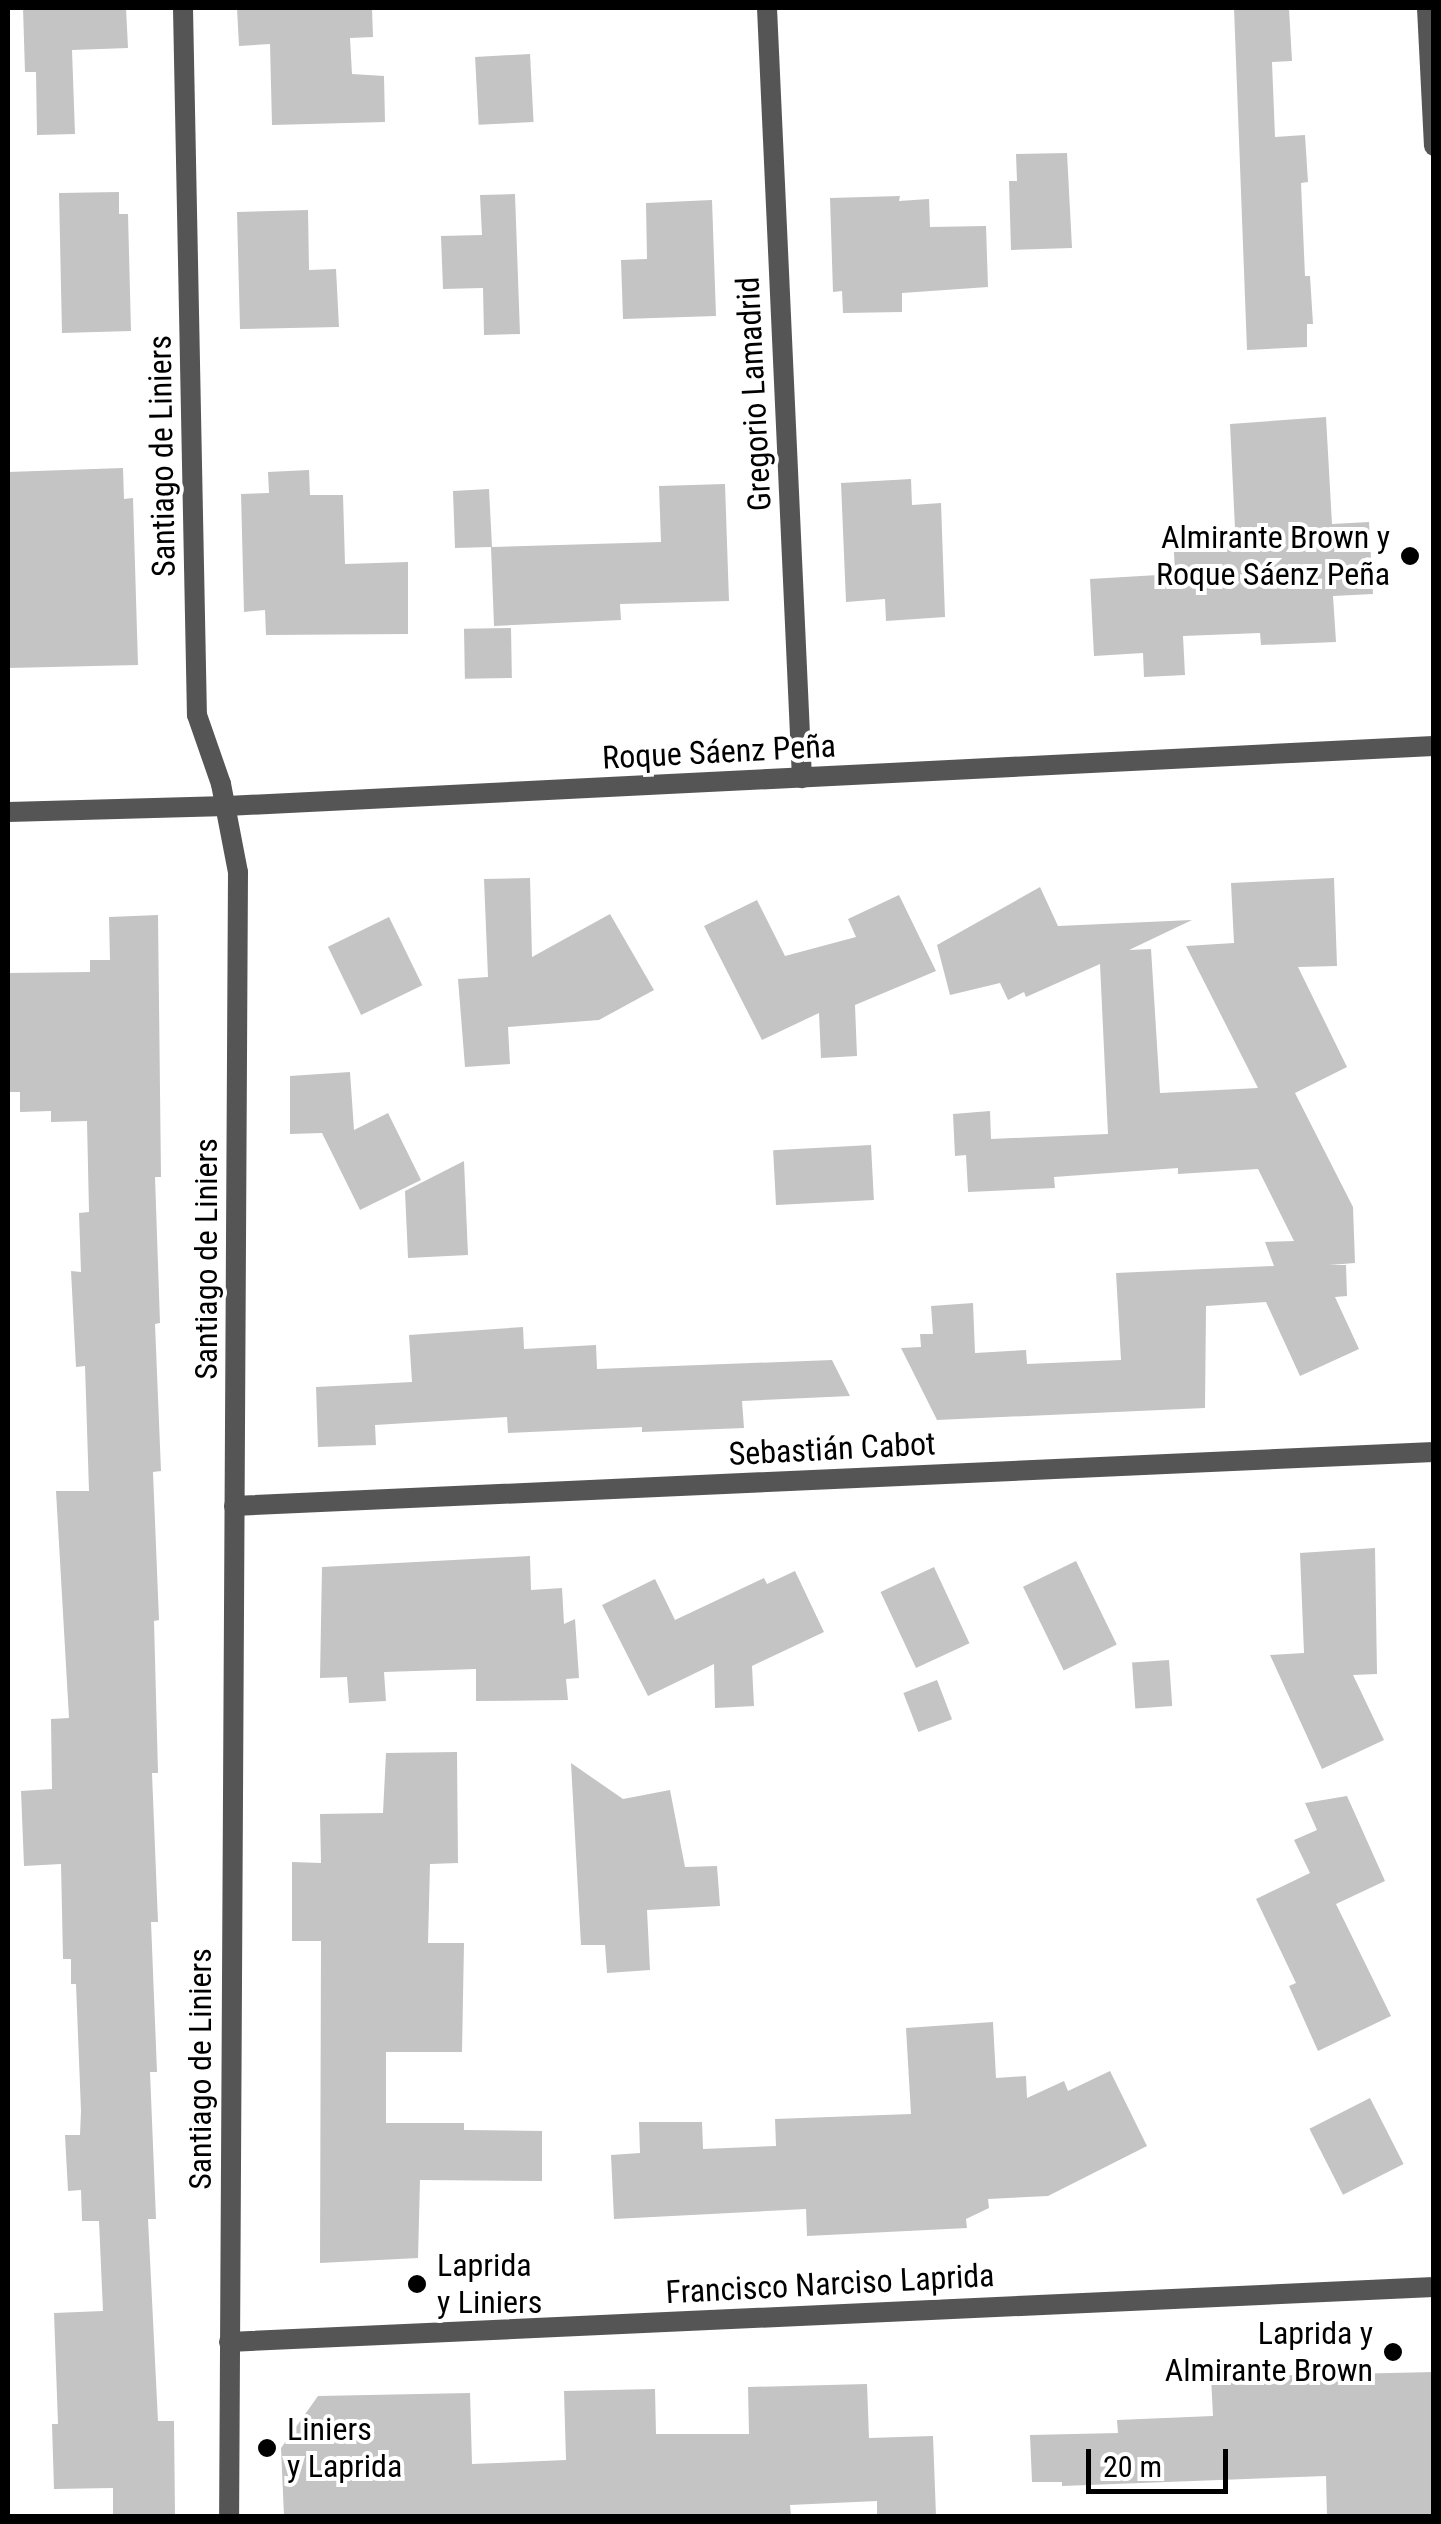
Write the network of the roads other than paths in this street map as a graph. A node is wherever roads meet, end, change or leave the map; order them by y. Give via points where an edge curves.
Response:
1 (184, 8) edge
2 (767, 8) edge
3 (1428, 8) edge
4 (1434, 146) edge
5 (1434, 746) edge
6 (802, 778) junction
7 (227, 806) junction
8 (8, 812) edge
9 (1434, 1452) edge
10 (234, 1506) junction
11 (1434, 2287) edge
12 (228, 2342) junction
13 (229, 2516) edge

1 - 7 street, Santiago de Liniers via 197,715
2 - 6 street, Gregorio Lamadrid
3 - 4 street
5 - 6 street, Roque Sáenz Peña
6 - 7 street, Roque Sáenz Peña
7 - 8 street, Roque Sáenz Peña
7 - 10 street, Santiago de Liniers via 238,872
9 - 10 street, Sebastián Cabot
10 - 12 street, Santiago de Liniers
11 - 12 street, Francisco Narciso Laprida
12 - 13 street, Santiago de Liniers

